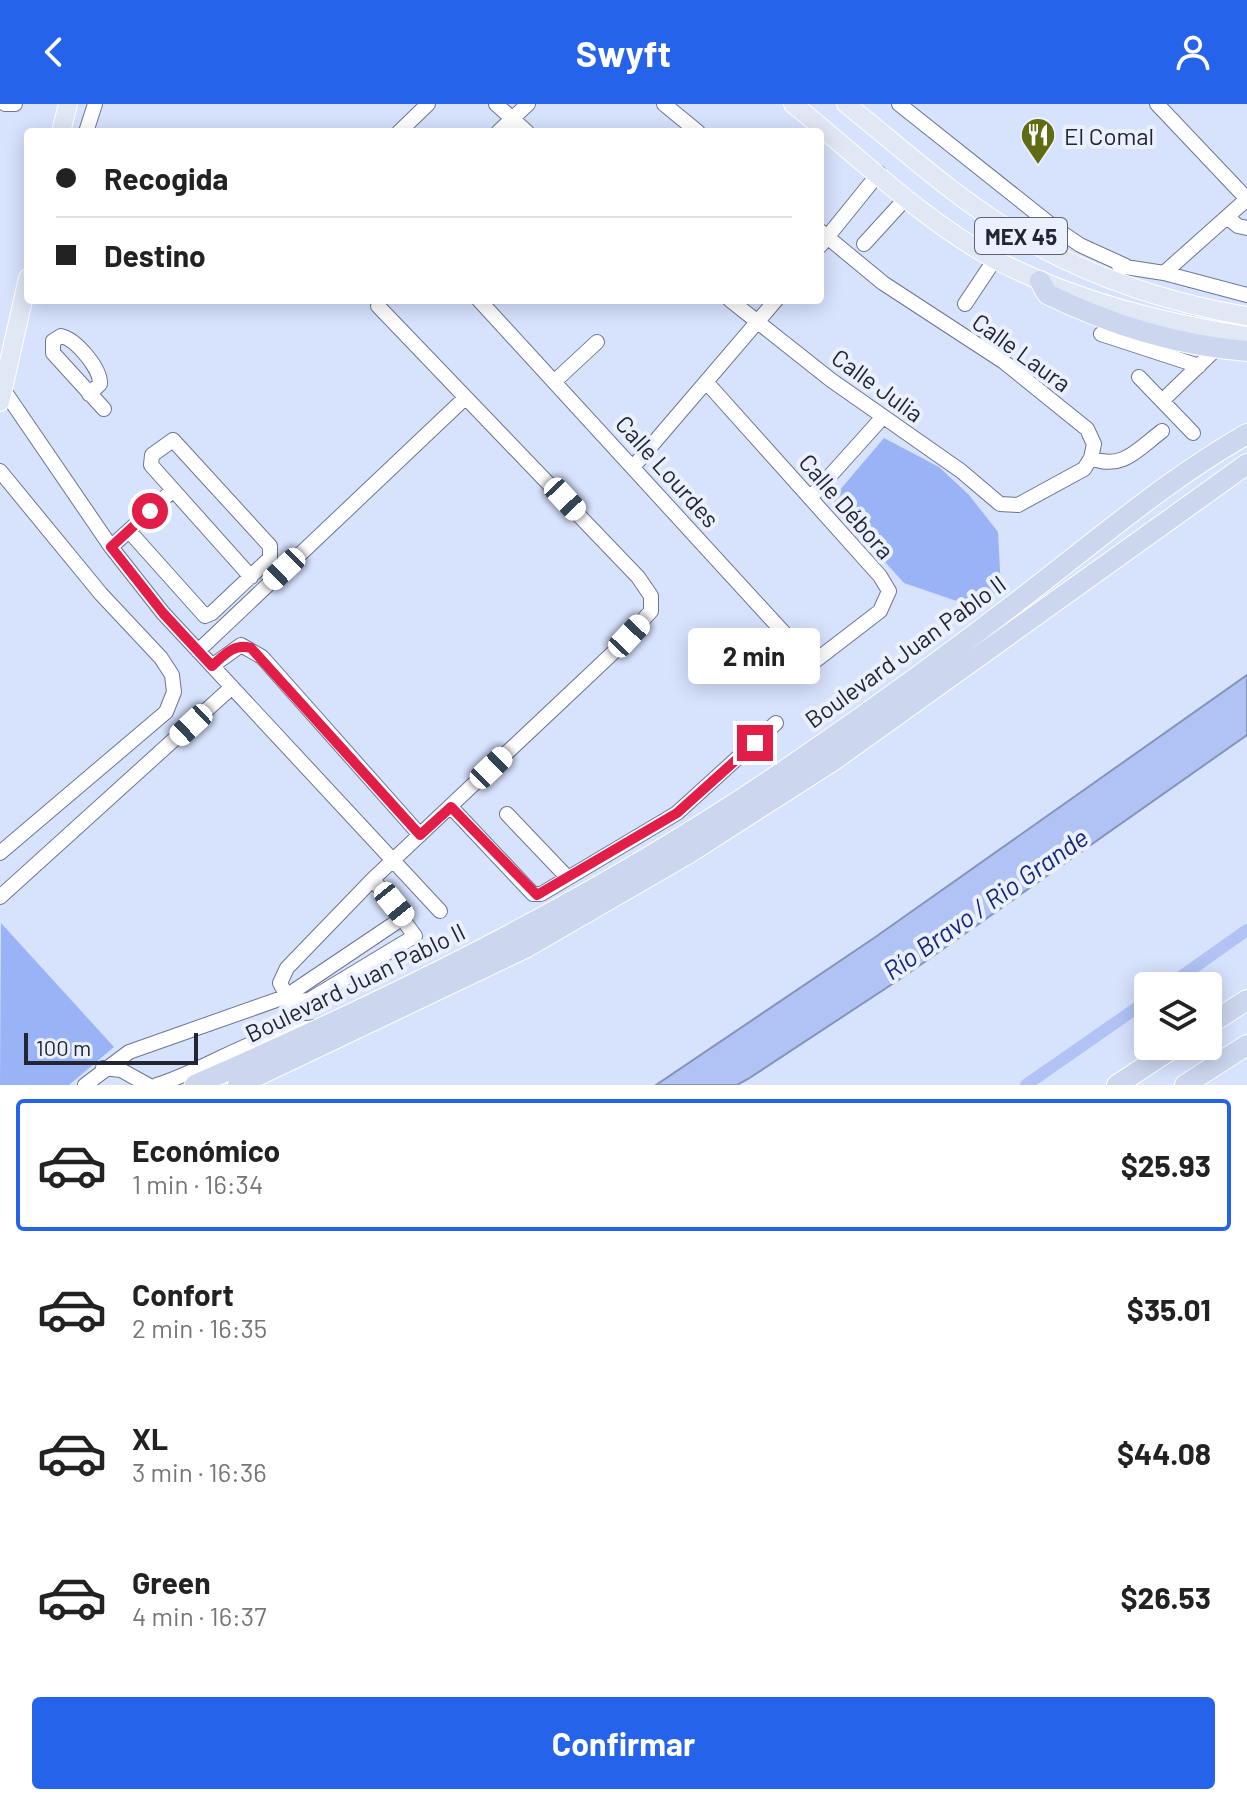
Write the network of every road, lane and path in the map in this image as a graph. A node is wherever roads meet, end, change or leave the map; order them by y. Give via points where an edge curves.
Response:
1 (5, 104) edge
2 (15, 104) edge
3 (68, 104) edge
4 (95, 104) edge
5 (428, 104) edge
6 (496, 104) edge
7 (528, 104) edge
8 (664, 104) edge
9 (793, 104) edge
10 (846, 104) edge
11 (899, 104) edge
12 (1157, 104) edge
13 (512, 118) junction
14 (62, 128) edge
15 (87, 128) edge
16 (403, 128) edge
17 (502, 128) edge
18 (523, 128) edge
19 (693, 128) edge
20 (823, 128) edge
21 (824, 129) edge
22 (879, 173) junction
23 (907, 197) junction
24 (1247, 199) edge
25 (1227, 217) junction
26 (1247, 228) edge
27 (824, 236) edge
28 (824, 239) edge
29 (864, 244) dead end
30 (995, 259) junction
31 (1126, 266) junction
32 (1085, 268) junction
33 (1164, 273) junction
34 (1040, 281) junction
35 (1247, 295) edge
36 (24, 297) edge
37 (487, 304) edge
38 (735, 304) edge
39 (773, 304) edge
40 (965, 304) dead end
41 (378, 306) dead end
42 (1247, 316) edge
43 (758, 322) junction
44 (1101, 334) dead end
45 (1247, 336) edge
46 (597, 342) dead end
47 (1217, 348) junction
48 (1247, 351) edge
49 (1199, 366) junction
50 (1139, 377) dead end
51 (555, 381) junction
52 (708, 384) junction
53 (89, 394) dead end
54 (2, 396) edge
55 (465, 398) junction
56 (1162, 401) junction
57 (104, 409) dead end
58 (882, 418) junction
59 (1162, 431) dead end
60 (1193, 433) dead end
61 (1247, 434) edge
62 (1091, 458) junction
63 (1247, 464) edge
64 (634, 466) junction
65 (0, 471) edge
66 (172, 491) junction
67 (811, 497) junction
68 (129, 531) junction
69 (111, 547) junction
70 (251, 577) junction
71 (198, 651) junction
72 (825, 653) joint
73 (212, 666) junction
74 (232, 687) junction
75 (776, 723) dead end
76 (451, 807) junction
77 (507, 814) dead end
78 (420, 835) junction
79 (0, 853) edge
80 (393, 859) junction
81 (567, 877) junction
82 (373, 879) junction
83 (0, 897) edge
84 (440, 911) dead end
85 (404, 917) junction
86 (285, 997) junction
87 (1247, 1000) edge
88 (1222, 1016) edge
89 (328, 1026) junction
90 (1247, 1045) edge
91 (1155, 1060) edge
92 (103, 1068) junction
93 (85, 1085) edge
94 (148, 1085) edge
95 (157, 1085) edge
96 (195, 1085) edge
97 (238, 1085) edge
98 (1117, 1085) edge
99 (1185, 1085) edge

1 - 2 street
3 - 14 main road
4 - 15 street
5 - 16 street
6 - 13 street
7 - 13 street
8 - 19 street
9 - 20 main road, MEX 45
10 - 32 main road, MEX 45 via 989,217
11 - 31 street via 1055,228
12 - 24 street
13 - 17 street
13 - 18 street
21 - 22 main road, MEX 45
22 - 23 main road, MEX 45
22 - 27 street
23 - 29 street
23 - 30 main road, MEX 45
24 - 25 street
25 - 26 street
25 - 33 street
28 - 62 street, Calle Laura via 1065,410 1093,439
30 - 34 main road, MEX 45
30 - 40 street
31 - 32 street
31 - 33 street
32 - 42 main road, MEX 45 via 1154,295
33 - 35 street
34 - 45 main road, MEX 45 via 1119,308
34 - 47 highway via 1047,294 1106,319
36 - 54 main road
37 - 51 street, Calle Lourdes
38 - 43 street, Calle Julia
39 - 43 street
41 - 55 street
43 - 52 street
43 - 58 street, Calle Julia
44 - 49 street
46 - 51 street
47 - 48 highway
47 - 49 street
49 - 56 street
50 - 56 street
51 - 64 street, Calle Lourdes
52 - 64 street
52 - 67 street, Calle Débora
53 - 57 street
54 - 69 street
55 - 71 street
55 - 76 street via 638,577 652,604 617,649
56 - 60 street
58 - 62 street, Calle Julia via 1000,504 1018,505 1084,469
58 - 67 street
59 - 62 street via 1118,463
61 - 89 highway, Boulevard Juan Pablo II via 1157,493 914,679 754,791 583,896
63 - 97 highway, Boulevard Juan Pablo II via 846,752 689,853 525,948
64 - 72 street, Calle Lourdes via 807,658 815,661
65 - 79 street via 161,658 172,675 174,692 166,712
66 - 68 street
66 - 70 street
66 - 70 street via 150,459 173,440 272,550
67 - 72 street, Calle Débora via 889,591 880,611
68 - 69 street
68 - 70 street via 205,616
69 - 71 street
71 - 73 street
73 - 74 street
73 - 78 street via 241,645 262,657
74 - 80 street
74 - 83 street
75 - 81 street via 677,813
76 - 78 street
76 - 81 street via 533,894
77 - 81 street
78 - 80 street
80 - 82 street
80 - 84 street
82 - 85 street
82 - 86 street via 287,968 280,983
85 - 86 street
85 - 86 street via 414,931 412,940 309,1000 294,1003
86 - 92 street via 155,1042
87 - 88 highway
89 - 95 street via 281,1033
89 - 96 highway, Boulevard Juan Pablo II
90 - 99 highway
91 - 98 highway
92 - 93 street
92 - 94 street via 121,1070

